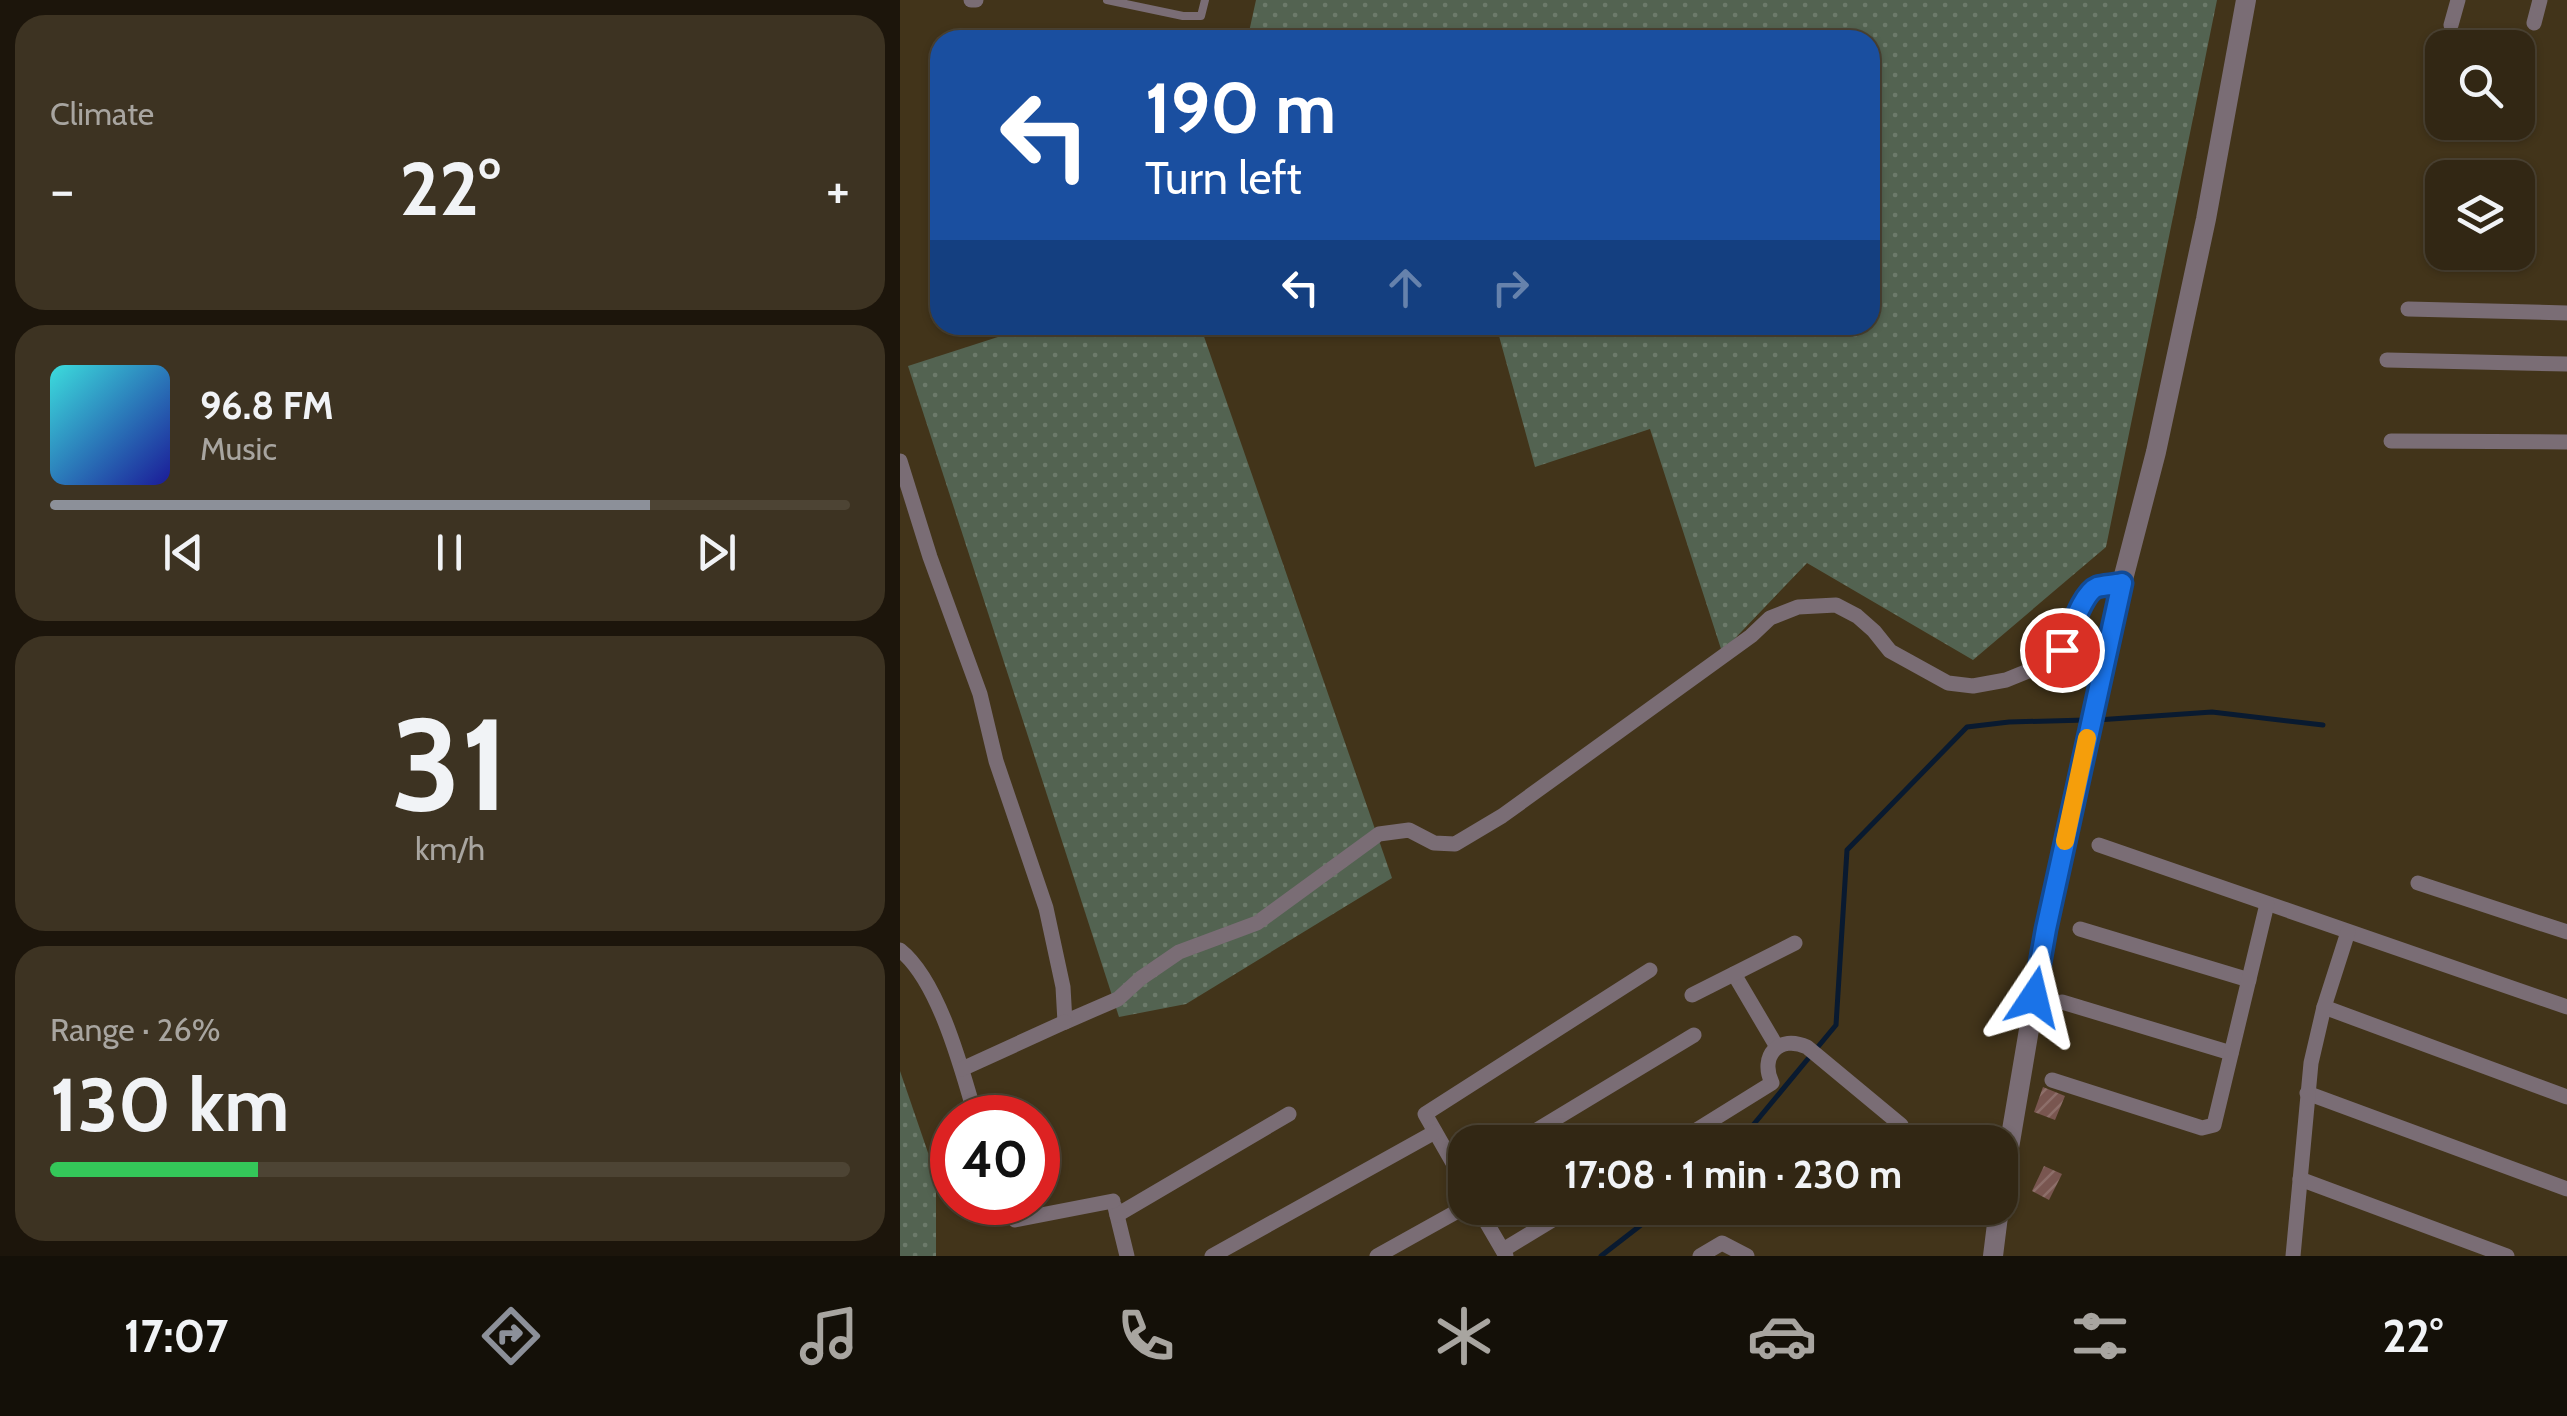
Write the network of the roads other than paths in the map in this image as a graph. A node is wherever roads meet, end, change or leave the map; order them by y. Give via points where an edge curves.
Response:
1 (1107, 0) edge
2 (1205, 0) edge
3 (2246, 0) edge
4 (2458, 0) edge
5 (2540, 0) edge
6 (2534, 24) dead end
7 (2451, 25) dead end
8 (2408, 309) dead end
9 (2567, 313) edge
10 (2387, 360) dead end
11 (2567, 364) edge
12 (2391, 441) dead end
13 (2567, 442) edge
14 (900, 461) edge
15 (2122, 583) junction
16 (2099, 845) dead end
17 (2418, 884) dead end
18 (2267, 904) junction
19 (2080, 929) dead end
20 (2348, 932) junction
21 (2567, 932) edge
22 (1795, 943) dead end
23 (900, 950) edge
24 (1650, 970) dead end
25 (1734, 974) junction
26 (2249, 980) junction
27 (1692, 995) dead end
28 (2062, 1002) dead end
29 (2324, 1007) junction
30 (2567, 1007) edge
31 (1064, 1022) junction
32 (1694, 1035) dead end
33 (1777, 1047) junction
34 (2231, 1052) junction
35 (962, 1070) junction
36 (2052, 1080) dead end
37 (2307, 1092) junction
38 (969, 1095) edge
39 (2567, 1097) edge
40 (1289, 1114) dead end
41 (1545, 1125) edge
42 (1704, 1125) edge
43 (1901, 1125) edge
44 (2012, 1125) edge
45 (1436, 1132) junction
46 (1448, 1152) edge
47 (2300, 1179) junction
48 (2567, 1188) edge
49 (1114, 1203) junction
50 (1060, 1212) edge
51 (1448, 1216) edge
52 (1488, 1225) edge
53 (1547, 1225) edge
54 (1997, 1225) edge
55 (1505, 1253) edge
56 (1127, 1256) edge
57 (1212, 1256) edge
58 (1377, 1256) edge
59 (1700, 1256) edge
60 (1748, 1256) edge
61 (1993, 1256) edge
62 (2293, 1256) edge
63 (2506, 1256) edge

1 - 2 lane via 1201,16
3 - 15 street via 2206,219
4 - 7 street
5 - 6 street
8 - 9 street
10 - 11 street
12 - 13 street
14 - 31 street via 1046,908 1064,987
15 - 31 street via 2094,588 2083,599 2062,650 2048,663 1973,686 1948,683 1890,651 1857,616 1836,605 1798,607 1770,618 1518,805 1454,844 1409,830 1379,834 1257,923 1179,952 1118,999
15 - 44 street via 2046,929
16 - 18 street
17 - 21 street
18 - 20 street
18 - 26 street
19 - 26 street
20 - 29 street
20 - 30 street
22 - 25 street
23 - 35 street via 923,975
24 - 45 street via 1425,1114
25 - 27 street
25 - 33 street
26 - 34 street
28 - 34 street
29 - 37 street
29 - 39 street
31 - 35 street
32 - 41 street
33 - 42 street via 1768,1064 1772,1083
33 - 43 street via 1807,1046
34 - 36 street via 2214,1124 2207,1128
35 - 38 street
37 - 47 street
37 - 48 street
40 - 49 street
45 - 46 street
45 - 57 street
47 - 62 street
47 - 63 street
49 - 50 street
49 - 56 street
51 - 58 street
52 - 55 street
53 - 55 street
54 - 61 street
59 - 60 street via 1722,1243

